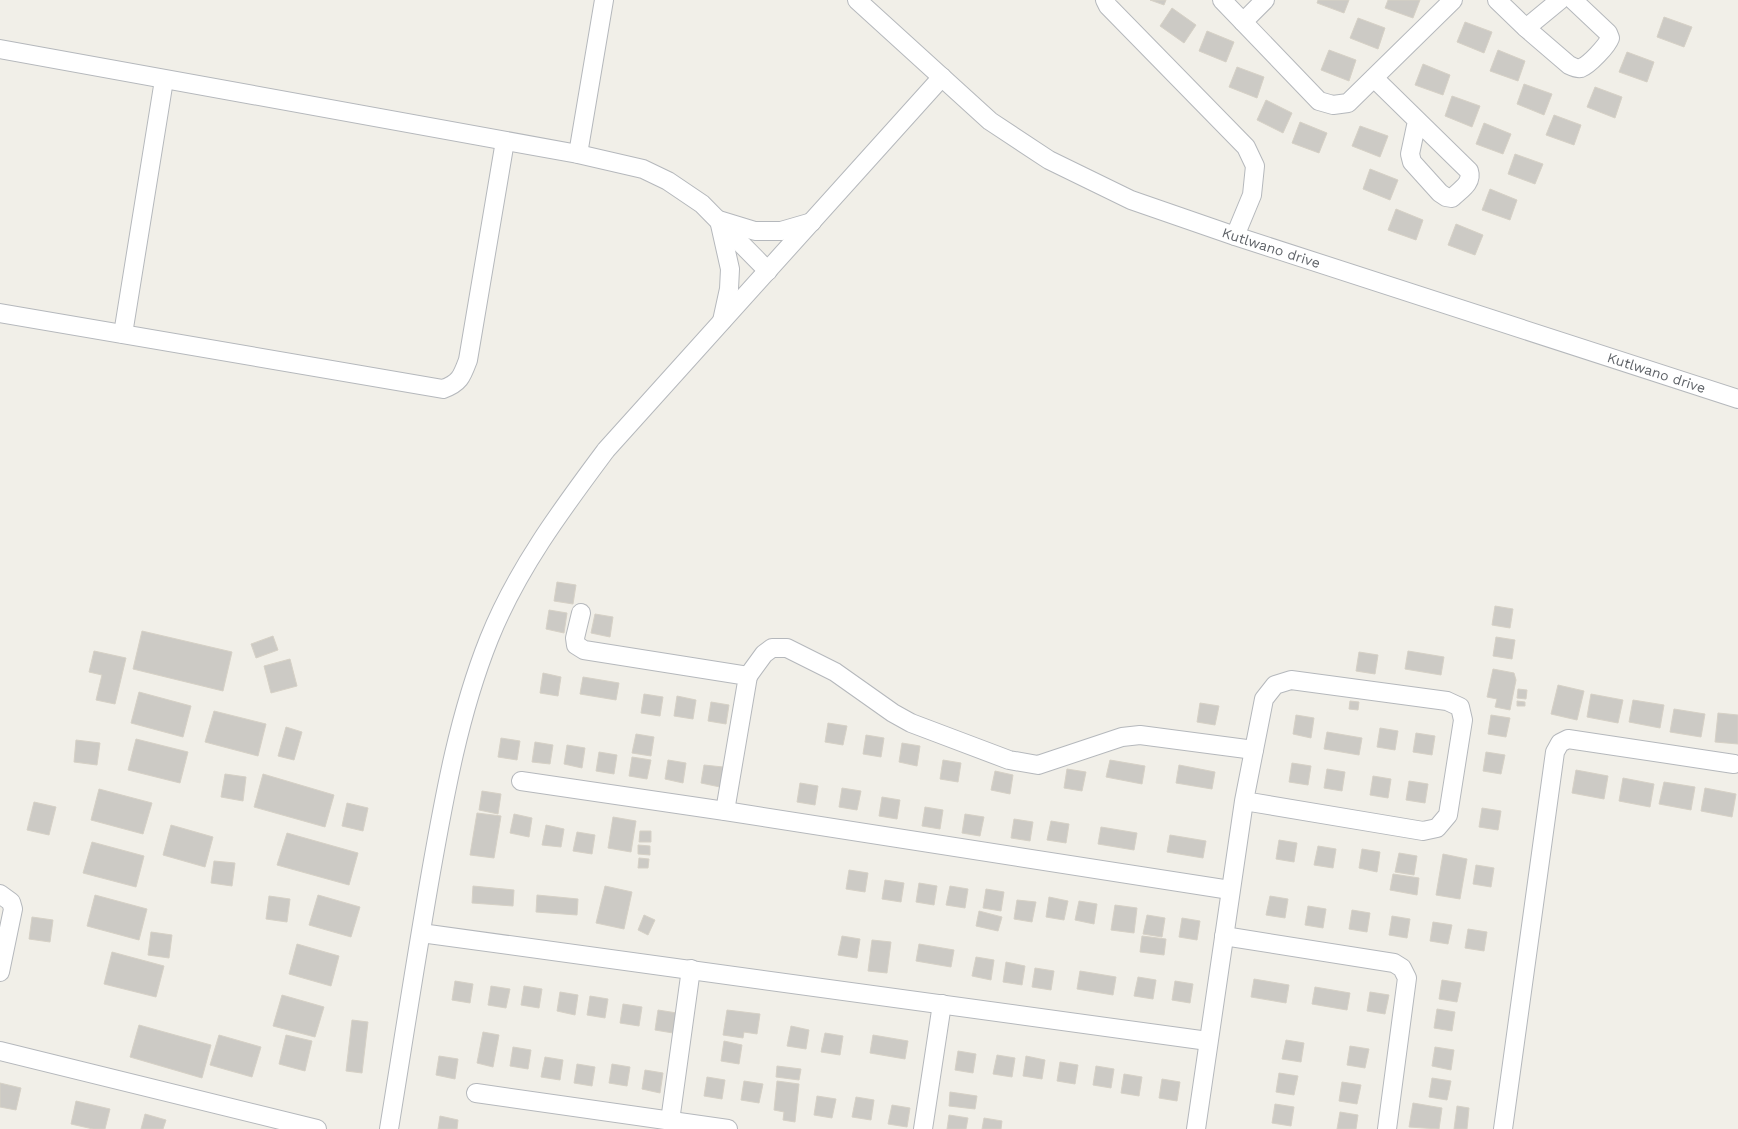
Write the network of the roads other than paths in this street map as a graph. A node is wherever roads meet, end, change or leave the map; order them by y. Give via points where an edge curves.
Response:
1 (604, 0) edge
2 (856, 0) edge
3 (1105, 0) edge
4 (1222, 0) edge
5 (1265, 0) edge
6 (1452, 0) edge
7 (1497, 0) edge
8 (1560, 0) edge
9 (1573, 0) edge
10 (1243, 22) junction
11 (1526, 28) junction
12 (0, 49) edge
13 (942, 77) junction
14 (1374, 78) junction
15 (164, 80) junction
16 (1417, 121) dead end
17 (505, 141) junction
18 (578, 154) junction
19 (718, 220) junction
20 (813, 222) junction
21 (1234, 236) junction
22 (768, 271) junction
23 (0, 313) edge
24 (722, 323) junction
25 (123, 334) junction
26 (1738, 399) edge
27 (580, 613) dead end
28 (748, 676) junction
29 (1254, 750) junction
30 (1734, 764) dead end
31 (521, 781) dead end
32 (1244, 802) junction
33 (725, 811) junction
34 (1230, 890) junction
35 (0, 894) edge
36 (421, 933) junction
37 (1224, 936) junction
38 (691, 969) junction
39 (0, 972) edge
40 (942, 1004) junction
41 (1208, 1041) junction
42 (0, 1051) edge
43 (476, 1093) dead end
44 (670, 1121) junction
45 (317, 1129) edge
46 (389, 1129) edge
47 (728, 1129) edge
48 (923, 1129) edge
49 (1196, 1129) edge
50 (1387, 1129) edge
51 (1503, 1129) edge

1 - 18 street
2 - 13 street, Kutlwano drive
3 - 21 street via 1246,147 1255,166 1252,195
4 - 10 street
5 - 10 street
6 - 14 street
7 - 11 street
8 - 11 street
9 - 11 street via 1610,38 1608,44 1582,68 1569,66
10 - 14 street via 1319,101 1334,105 1348,103
12 - 15 street
13 - 20 street
13 - 21 street, Kutlwano drive via 990,121 1050,160 1132,200
14 - 16 street
15 - 17 street
15 - 25 street
17 - 18 street
17 - 25 street via 468,360 462,378 453,386 443,389
18 - 19 street via 643,169 702,204
19 - 20 street via 755,231 781,231
19 - 22 street
19 - 24 street via 730,269
20 - 22 street
21 - 26 street, Kutlwano drive
22 - 24 street
23 - 25 street
24 - 36 street via 606,450 522,571 490,638 468,698 449,773
27 - 28 street via 575,638 576,645 584,650
28 - 29 street via 772,648 787,648 834,672 911,723 1009,760 1038,765 1122,736 1140,735
28 - 33 street
29 - 32 street
29 - 32 street via 1264,699 1275,685 1291,680 1447,701 1460,707 1463,720 1448,814 1437,828 1423,831
30 - 51 street via 1568,739 1560,743 1555,752
31 - 33 street
32 - 34 street
33 - 34 street
34 - 37 street
35 - 39 street via 11,902 13,909
36 - 38 street
36 - 46 street
37 - 41 street
37 - 50 street via 1394,963 1402,968 1407,978
38 - 40 street
38 - 44 street
40 - 41 street
40 - 48 street
41 - 49 street
42 - 45 street
43 - 44 street
44 - 47 street

